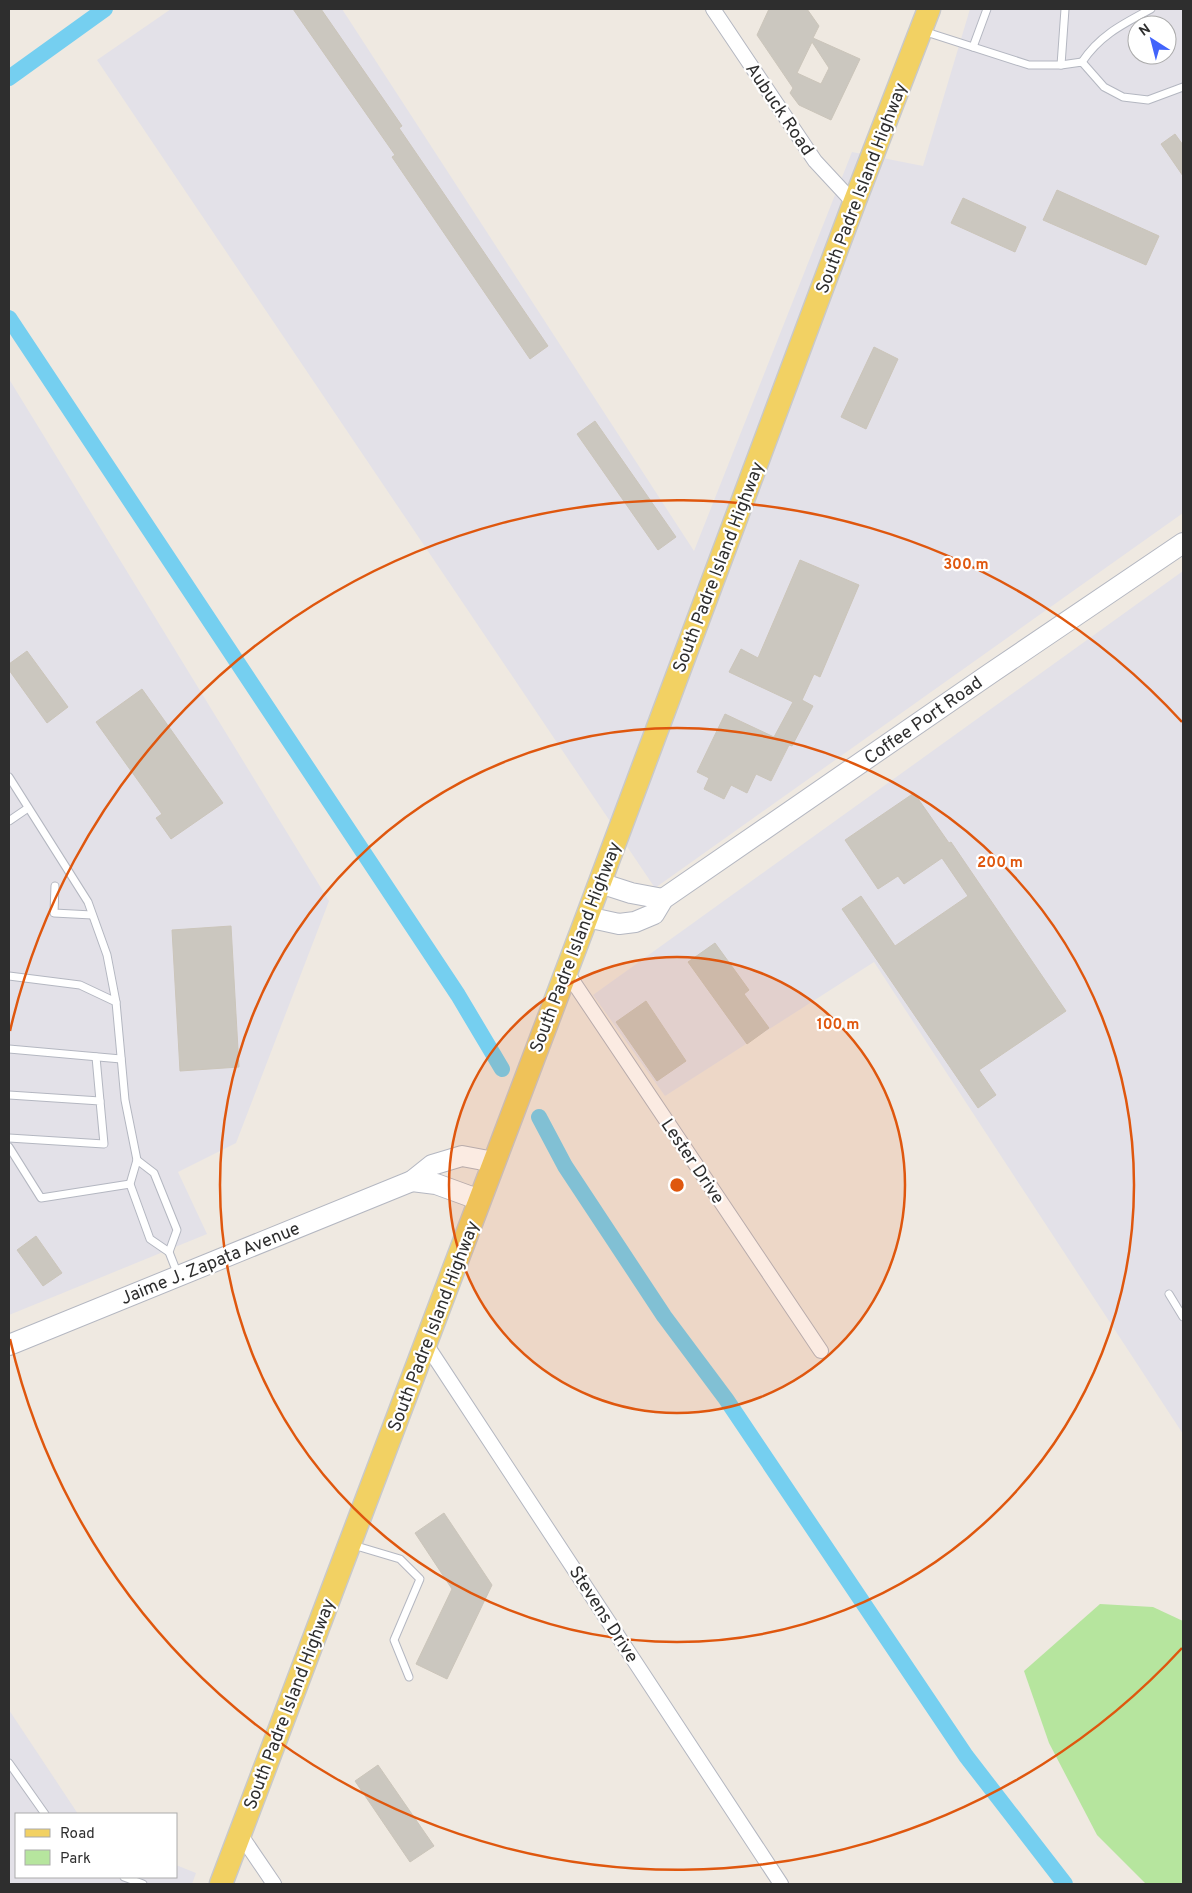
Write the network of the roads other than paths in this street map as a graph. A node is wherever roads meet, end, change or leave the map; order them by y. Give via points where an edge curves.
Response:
1 (713, 9) edge
2 (929, 9) edge
3 (987, 9) edge
4 (1065, 9) edge
5 (1151, 9) edge
6 (921, 30) junction
7 (973, 47) junction
8 (1082, 62) junction
9 (1061, 65) junction
10 (1183, 87) edge
11 (854, 203) junction
12 (1183, 543) edge
13 (9, 777) edge
14 (28, 808) junction
15 (9, 821) edge
16 (600, 883) junction
17 (55, 886) dead end
18 (663, 899) junction
19 (92, 915) junction
20 (587, 917) junction
21 (566, 971) junction
22 (9, 976) edge
23 (116, 1002) junction
24 (9, 1049) edge
25 (96, 1057) junction
26 (121, 1059) junction
27 (9, 1095) edge
28 (100, 1100) junction
29 (9, 1138) edge
30 (9, 1147) edge
31 (137, 1160) junction
32 (494, 1162) junction
33 (412, 1181) junction
34 (130, 1184) junction
35 (480, 1200) junction
36 (169, 1252) junction
37 (178, 1276) junction
38 (1169, 1294) dead end
39 (1183, 1317) edge
40 (426, 1344) junction
41 (9, 1345) edge
42 (821, 1351) dead end
43 (350, 1544) junction
44 (409, 1677) dead end
45 (9, 1763) edge
46 (44, 1813) edge
47 (240, 1834) junction
48 (127, 1878) edge
49 (144, 1884) edge
50 (222, 1884) edge
51 (274, 1884) edge
52 (781, 1884) edge

1 - 11 street, Aubuck Road via 815,161
2 - 6 main road, South Padre Island Highway
3 - 7 lane
4 - 9 lane
5 - 8 lane via 1105,35 1091,47
6 - 7 lane
6 - 11 main road, South Padre Island Highway
7 - 9 lane via 1029,65
8 - 9 lane
8 - 10 lane via 1104,87 1123,97 1148,100
11 - 16 main road, South Padre Island Highway
12 - 18 street, Coffee Port Road
13 - 14 lane
14 - 15 lane
14 - 19 lane via 88,902
16 - 18 street
16 - 20 main road, South Padre Island Highway
17 - 19 lane via 54,913
18 - 20 street, Coffee Port Road via 654,914 636,922 619,924
19 - 23 lane via 107,955
20 - 21 main road, South Padre Island Highway
21 - 32 main road, South Padre Island Highway
21 - 42 street, Lester Drive
22 - 23 lane via 80,985
23 - 26 lane
24 - 25 lane
25 - 26 lane
25 - 28 lane
26 - 31 lane
27 - 28 lane
28 - 29 lane via 104,1144
30 - 34 lane via 41,1198
31 - 34 lane
31 - 36 lane via 154,1173 177,1230
32 - 33 street, Jaime J. Zapata Avenue via 462,1156 432,1165
32 - 35 main road, South Padre Island Highway
33 - 35 street, Jaime J. Zapata Avenue via 436,1184
33 - 37 street, Jaime J. Zapata Avenue
34 - 36 lane via 150,1240
35 - 40 main road, South Padre Island Highway
36 - 37 lane
37 - 41 street, Jaime J. Zapata Avenue
38 - 39 lane
40 - 43 main road, South Padre Island Highway
40 - 52 street, Stevens Drive
43 - 44 lane via 400,1559 420,1579 394,1640
43 - 47 main road, South Padre Island Highway
45 - 46 lane
47 - 50 main road, South Padre Island Highway
47 - 51 street
48 - 49 lane

